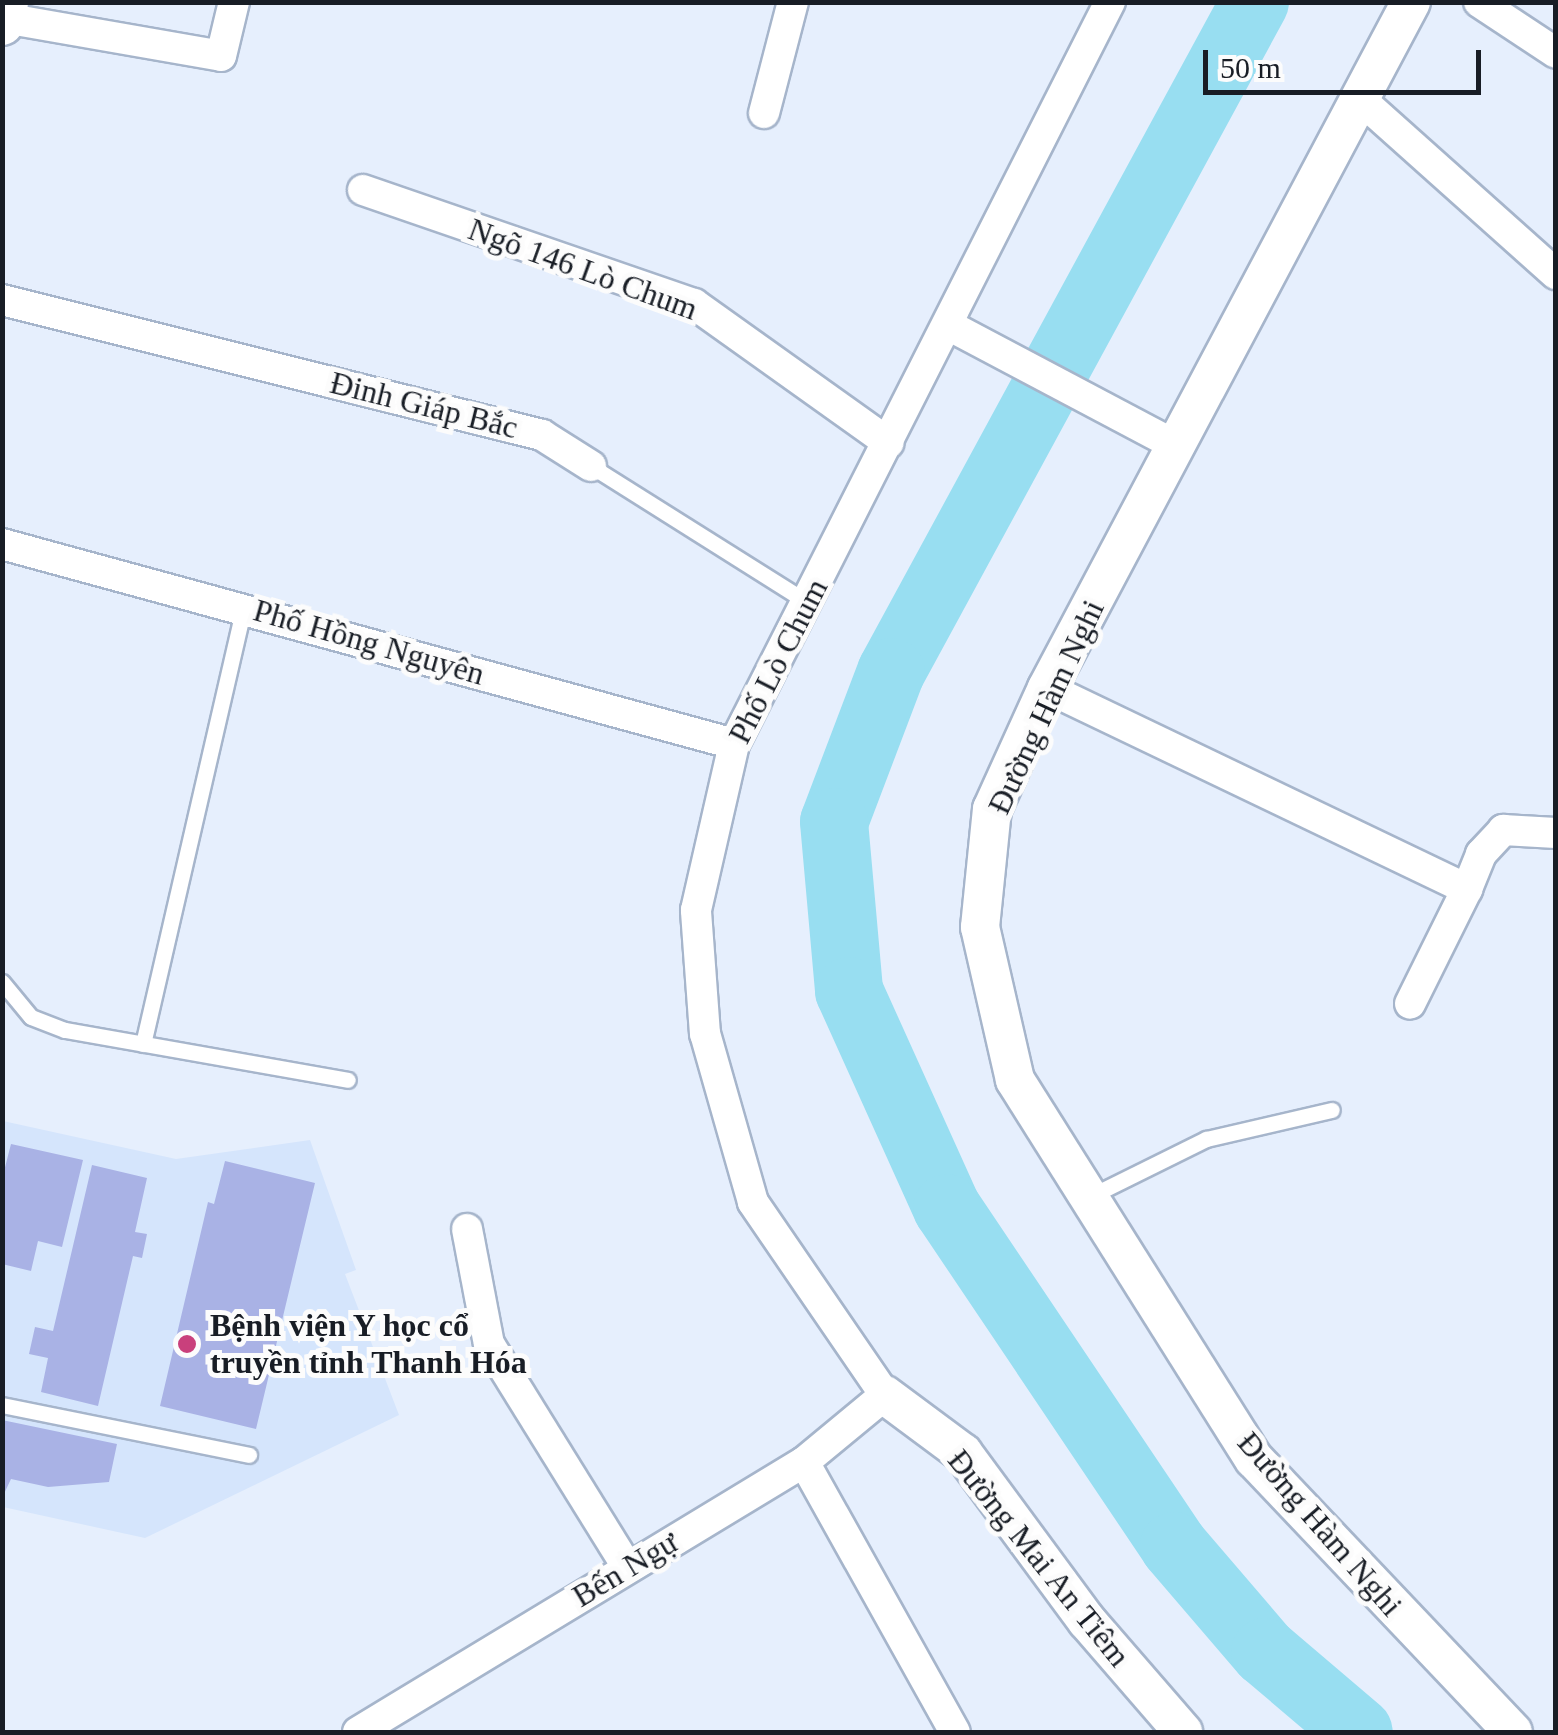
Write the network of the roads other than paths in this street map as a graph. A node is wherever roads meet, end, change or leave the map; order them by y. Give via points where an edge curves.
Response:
1 (8, 2) edge
2 (234, 2) edge
3 (793, 2) edge
4 (1110, 2) edge
5 (1411, 2) edge
6 (1479, 2) edge
7 (3, 21) edge
8 (1556, 53) edge
9 (1360, 99) junction
10 (764, 113) dead end
11 (363, 190) dead end
12 (1556, 274) edge
13 (2, 300) edge
14 (950, 326) junction
15 (889, 443) junction
16 (1176, 446) junction
17 (591, 466) joint
18 (2, 544) edge
19 (807, 602) junction
20 (244, 607) junction
21 (1047, 688) junction
22 (734, 744) junction
23 (1556, 833) edge
24 (1468, 889) junction
25 (2, 982) edge
26 (1410, 1004) dead end
27 (143, 1044) junction
28 (348, 1080) dead end
29 (1332, 1110) dead end
30 (1089, 1197) junction
31 (467, 1229) dead end
32 (885, 1395) junction
33 (2, 1406) edge
34 (249, 1455) dead end
35 (804, 1462) junction
36 (627, 1566) junction
37 (370, 1729) edge
38 (955, 1732) edge
39 (1183, 1732) edge
40 (1512, 1732) edge

1 - 7 main road
2 - 7 street via 221,56
3 - 10 street
4 - 14 street, Phố Lò Chum
5 - 9 street, Đường Hàm Nghi
6 - 8 street
9 - 12 street
9 - 16 street, Đường Hàm Nghi
11 - 15 street, Ngõ 146 Lò Chum via 694,304
13 - 17 street, Đinh Giáp Bắc via 542,435
14 - 15 street, Phố Lò Chum
14 - 16 street
15 - 19 street, Phố Lò Chum
16 - 21 street, Đường Hàm Nghi
17 - 19 lane, Đinh Giáp Bắc
18 - 20 street, Phố Hồng Nguyên
19 - 22 street, Phố Lò Chum
20 - 22 street, Phố Hồng Nguyên
20 - 27 lane
21 - 24 street
21 - 30 street, Đường Hàm Nghi via 992,810 980,927 1015,1080
22 - 32 street, Phố Lò Chum via 696,910 705,1034 753,1202
23 - 24 street via 1503,830 1481,854
24 - 26 street
25 - 27 lane via 31,1017
27 - 28 lane
29 - 30 lane via 1206,1139
30 - 40 street, Đường Hàm Nghi via 1254,1459
31 - 36 street via 490,1344
32 - 35 street, Bến Ngự
32 - 39 street, Đường Mai An Tiêm via 963,1453 1086,1622
33 - 34 lane
35 - 36 street, Bến Ngự
35 - 38 street
36 - 37 street, Bến Ngự

